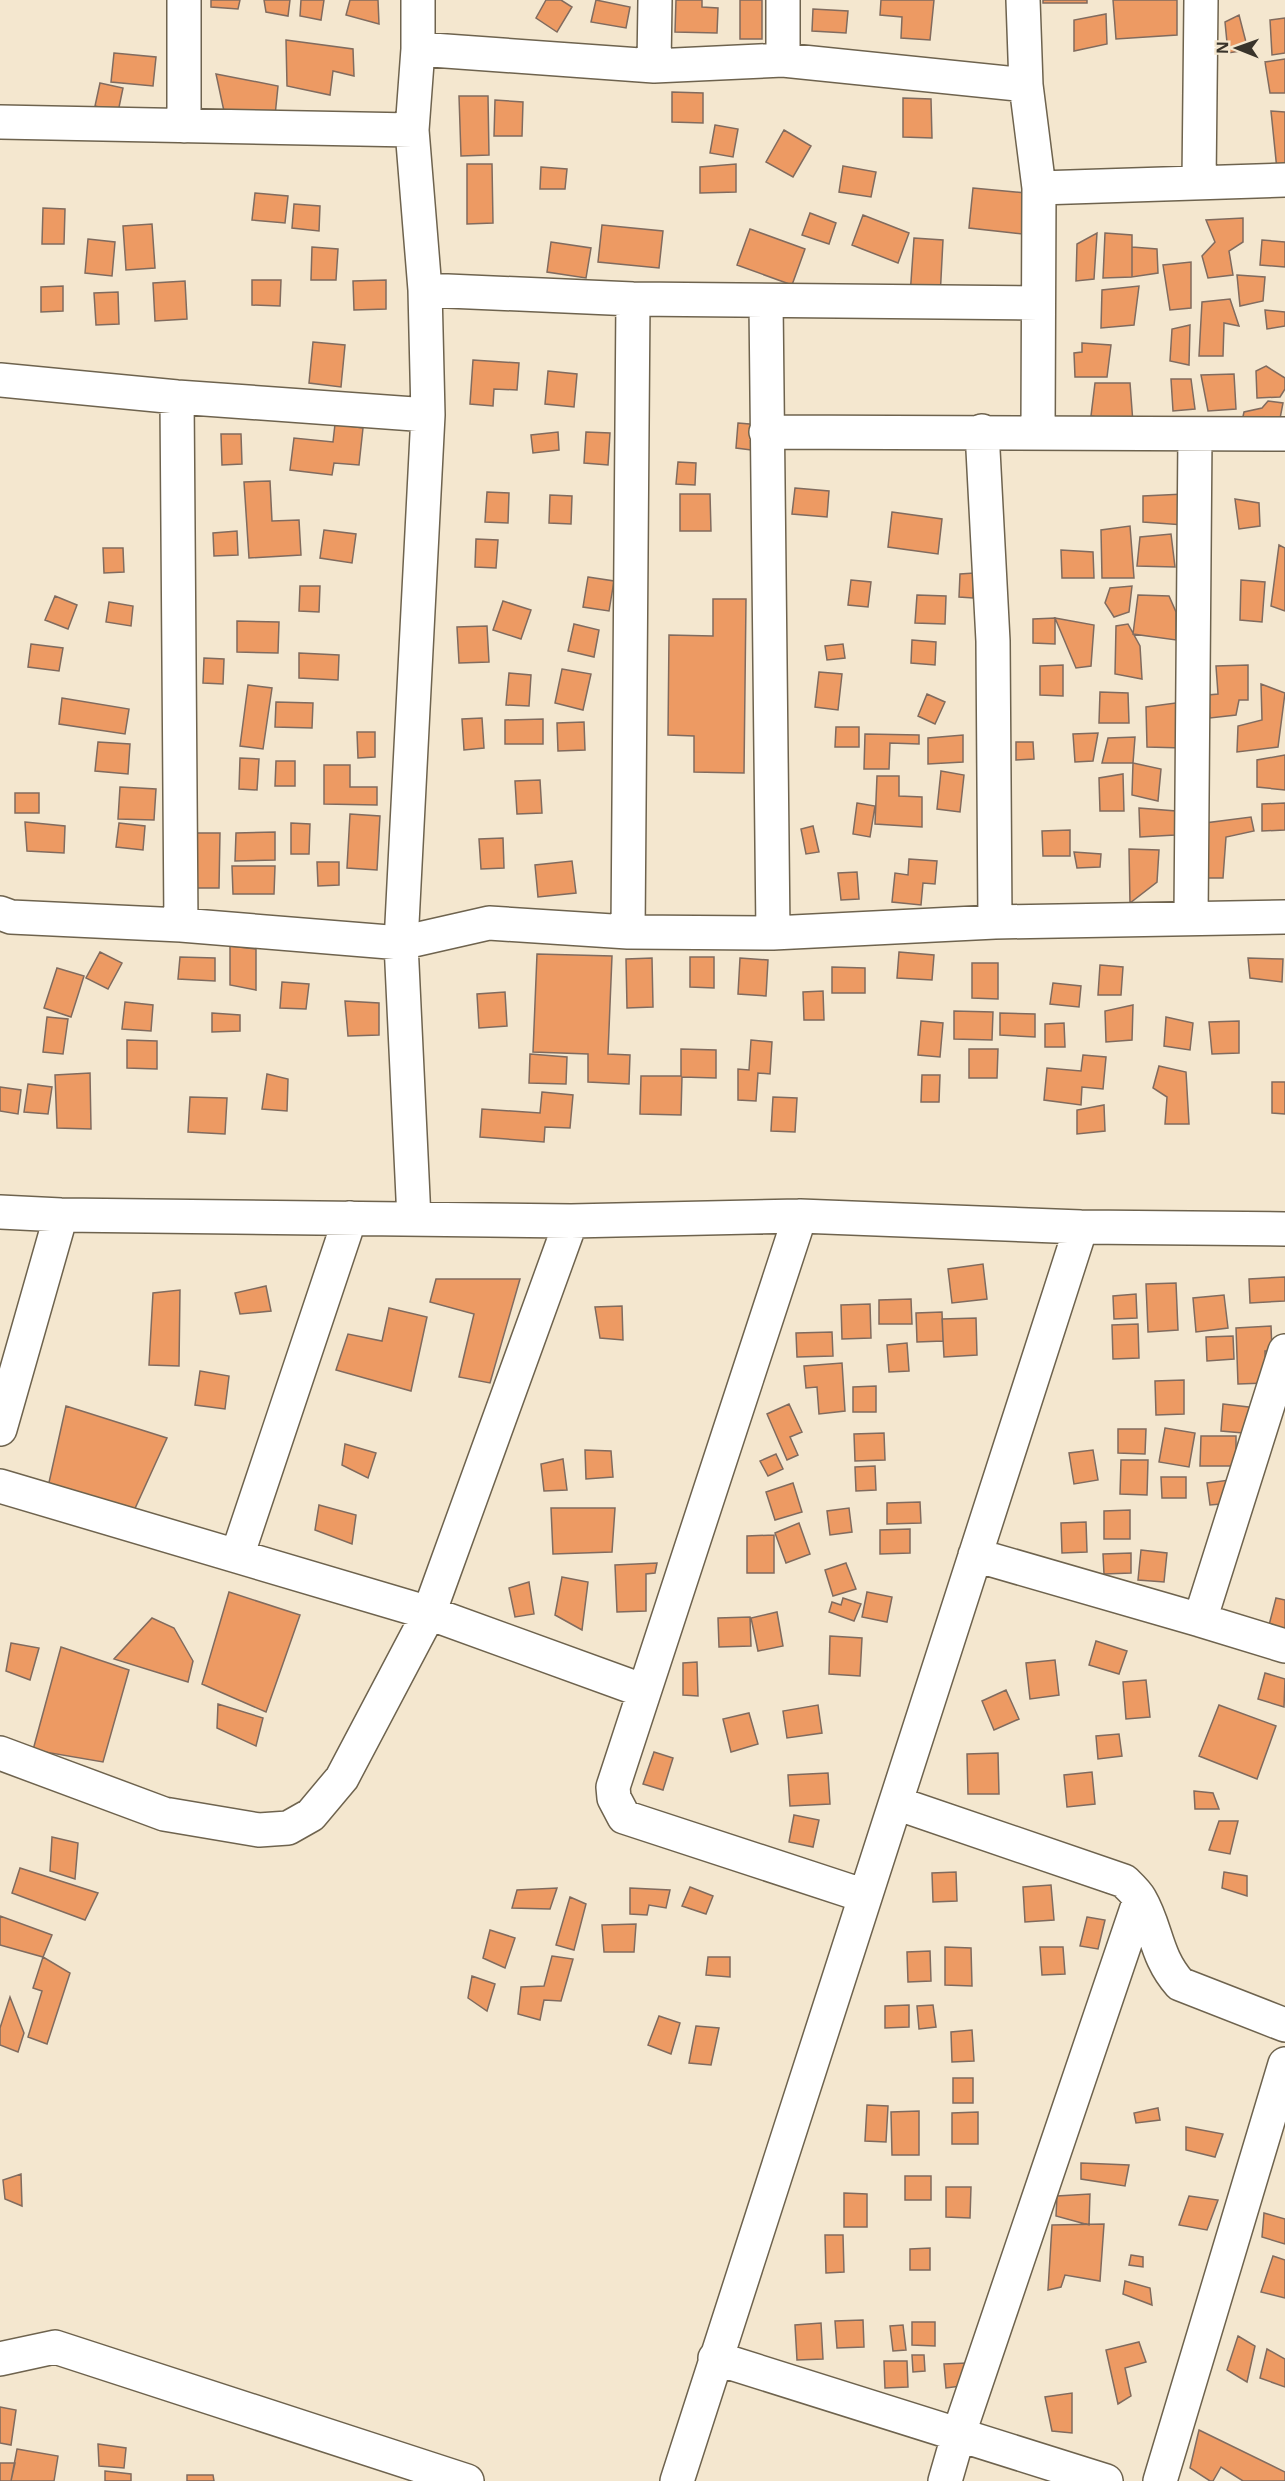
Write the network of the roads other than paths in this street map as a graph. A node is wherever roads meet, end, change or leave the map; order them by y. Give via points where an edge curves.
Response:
1 (184, 0) edge
2 (418, 0) edge
3 (655, 0) edge
4 (783, 0) edge
5 (1023, 0) edge
6 (1201, 0) edge
7 (418, 49) junction
8 (783, 60) junction
9 (654, 66) junction
10 (1026, 86) junction
11 (0, 122) edge
12 (184, 126) junction
13 (412, 130) junction
14 (1285, 180) edge
15 (1199, 182) junction
16 (1039, 188) junction
17 (425, 290) junction
18 (633, 299) junction
19 (766, 302) junction
20 (1038, 303) junction
21 (0, 380) edge
22 (177, 397) junction
23 (428, 415) junction
24 (982, 431) junction
25 (766, 432) junction
26 (1038, 432) junction
27 (1195, 434) junction
28 (1285, 434) edge
29 (0, 913) edge
30 (1285, 917) edge
31 (1191, 918) junction
32 (995, 922) junction
33 (182, 925) junction
34 (628, 932) junction
35 (773, 933) junction
36 (401, 943) junction
37 (0, 1212) edge
38 (61, 1215) junction
39 (801, 1216) junction
40 (350, 1218) junction
41 (414, 1219) junction
42 (571, 1221) junction
43 (1081, 1227) junction
44 (1285, 1229) edge
45 (1285, 1351) edge
46 (0, 1429) edge
47 (0, 1486) edge
48 (975, 1555) junction
49 (237, 1556) junction
50 (429, 1613) junction
51 (1200, 1620) junction
52 (1285, 1646) edge
53 (644, 1691) junction
54 (0, 1753) edge
55 (896, 1803) junction
56 (865, 1896) junction
57 (1140, 1899) junction
58 (1285, 2025) edge
59 (1284, 2071) edge
60 (715, 2358) junction
61 (0, 2359) edge
62 (958, 2436) junction
63 (467, 2481) edge
64 (677, 2481) edge
65 (945, 2481) edge
66 (1106, 2481) edge
67 (1160, 2481) edge

1 - 12 street
2 - 7 street
3 - 9 street
4 - 8 street
5 - 10 street
6 - 15 street
7 - 9 street
7 - 13 street
8 - 9 street
8 - 10 street
10 - 16 street
11 - 12 street
12 - 13 street
13 - 17 street
14 - 15 street
15 - 16 street
16 - 20 street
17 - 18 street
17 - 23 street
18 - 19 street
18 - 34 street
19 - 20 street
19 - 25 street
20 - 26 street
21 - 22 street
22 - 23 street
22 - 33 street
23 - 36 street
24 - 25 street
24 - 26 street
24 - 32 street via 993,641
25 - 35 street
26 - 27 street
27 - 28 street
27 - 31 street
29 - 33 street via 10,917
30 - 31 street
31 - 32 street
32 - 35 street
33 - 36 street
34 - 35 street
34 - 36 street via 489,923
36 - 41 street
37 - 38 street
38 - 40 street
38 - 46 street
39 - 42 street
39 - 43 street
39 - 53 street
40 - 41 street
40 - 49 street
41 - 42 street
42 - 50 street
43 - 44 street
43 - 48 street
45 - 51 street
47 - 49 street
48 - 51 street
48 - 55 street
49 - 50 street
50 - 53 street
50 - 54 street via 342,1778 311,1815 288,1828 259,1830 164,1814
51 - 52 street
53 - 56 street via 613,1787 624,1817
55 - 56 street
55 - 57 street via 1124,1881
56 - 60 street
57 - 58 street via 1157,1948 1168,1971 1180,1984
57 - 62 street
59 - 67 street
60 - 62 street
60 - 64 street
61 - 63 street via 56,2347
62 - 65 street
62 - 66 street

